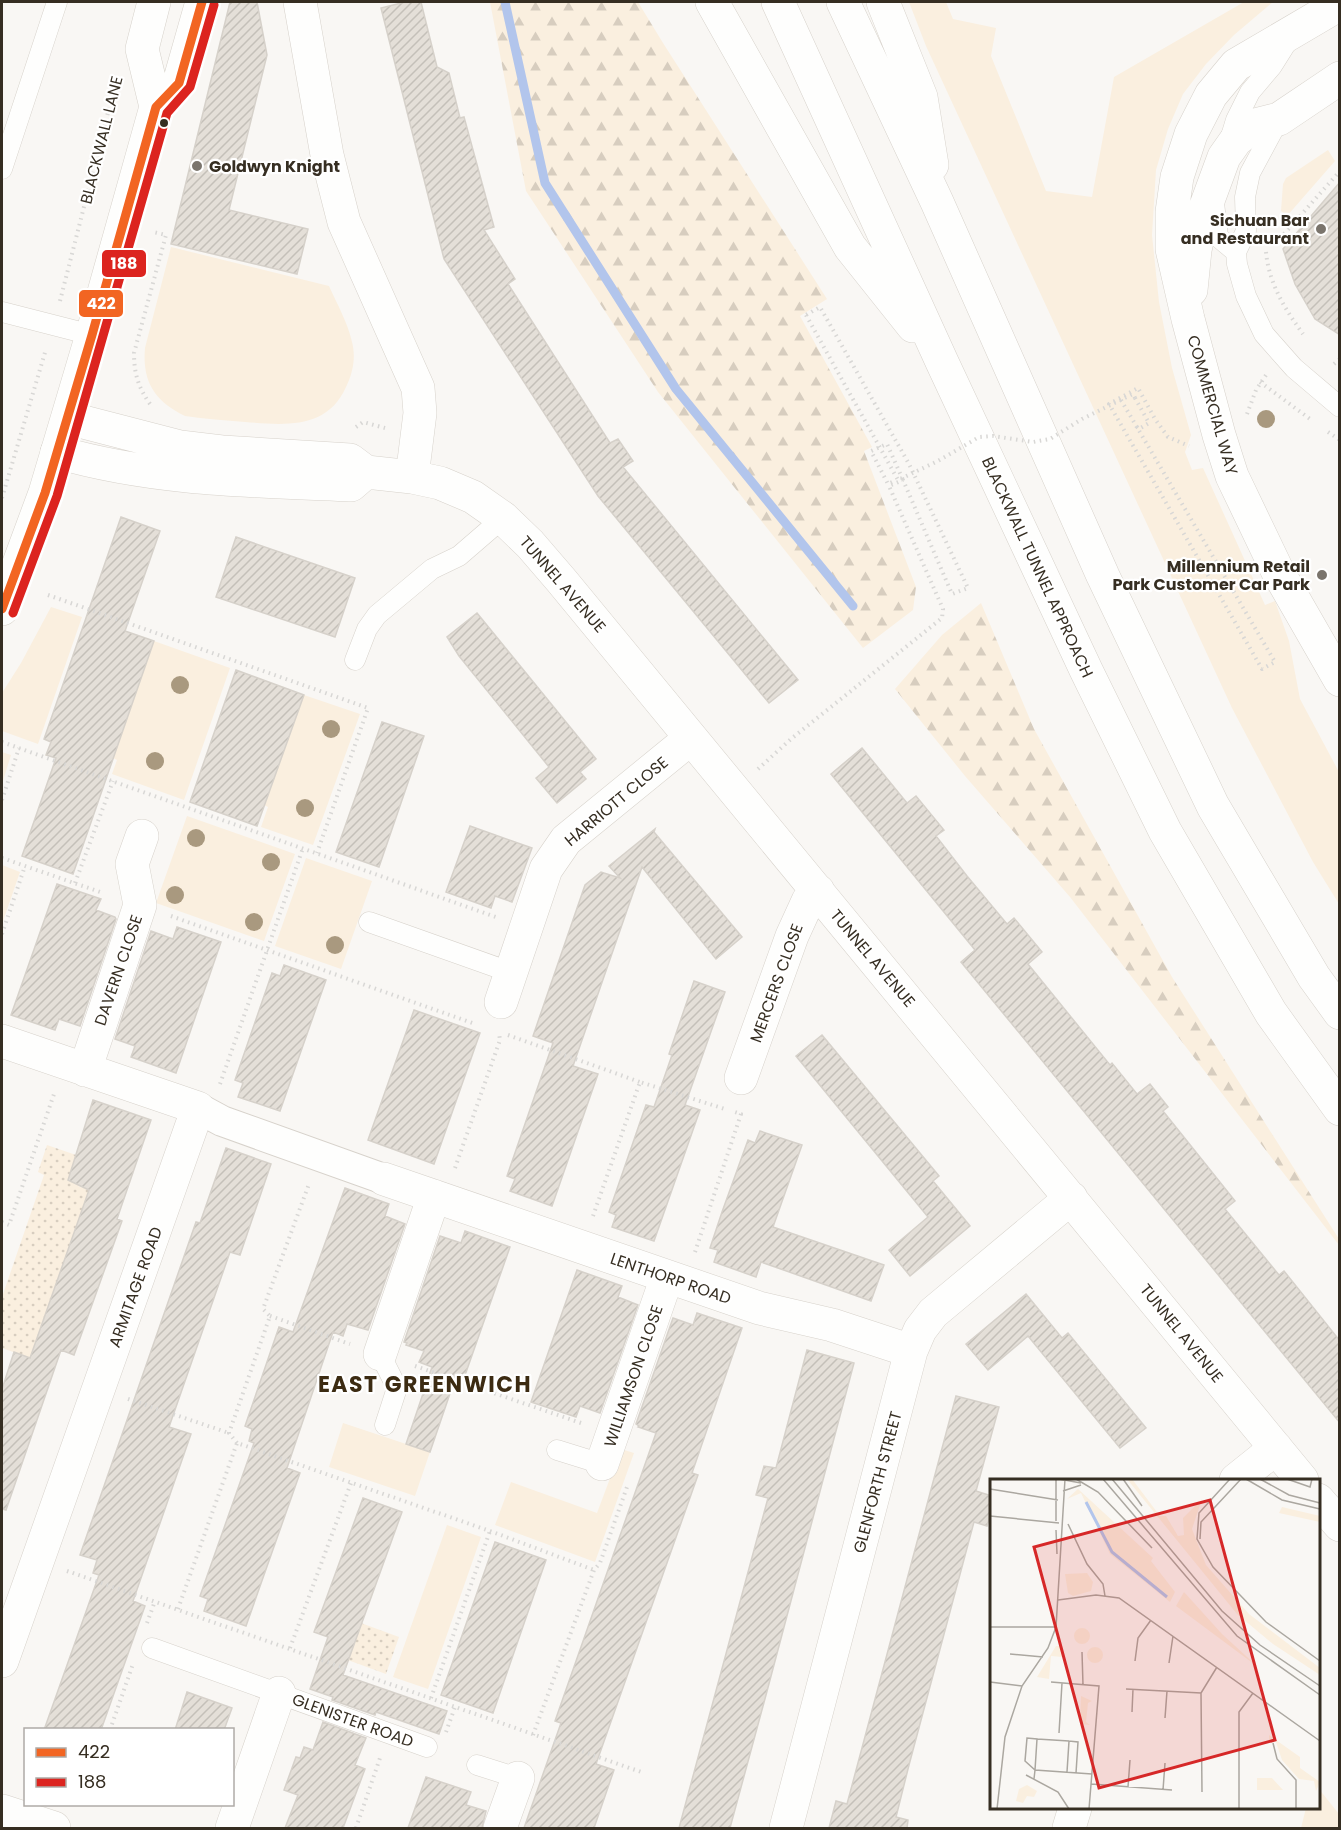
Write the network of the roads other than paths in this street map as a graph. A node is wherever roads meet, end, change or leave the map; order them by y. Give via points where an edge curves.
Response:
1 (57, 2) edge
2 (154, 2) edge
3 (175, 2) edge
4 (202, 2) edge
5 (300, 2) edge
6 (712, 2) edge
7 (778, 2) edge
8 (843, 2) edge
9 (883, 2) edge
10 (1338, 5) edge
11 (1292, 33) junction
12 (1340, 78) edge
13 (153, 97) junction
14 (1279, 119) junction
15 (1224, 157) junction
16 (2, 170) edge
17 (1212, 189) junction
18 (937, 202) junction
19 (1236, 252) junction
20 (2, 312) edge
21 (1188, 319) junction
22 (93, 335) junction
23 (942, 362) junction
24 (1340, 407) edge
25 (68, 418) junction
26 (57, 452) junction
27 (366, 472) junction
28 (412, 477) junction
29 (503, 518) junction
30 (2, 606) edge
31 (355, 660) dead end
32 (1340, 681) edge
33 (692, 738) junction
34 (142, 836) dead end
35 (818, 891) junction
36 (369, 922) dead end
37 (510, 972) junction
38 (1340, 1013) edge
39 (500, 1017) road end
40 (2, 1041) edge
41 (85, 1070) junction
42 (741, 1078) dead end
43 (208, 1101) junction
44 (1340, 1109) edge
45 (384, 1179) joint
46 (439, 1198) junction
47 (1071, 1198) junction
48 (680, 1269) junction
49 (911, 1351) junction
50 (380, 1354) joint
51 (384, 1425) dead end
52 (1276, 1448) junction
53 (557, 1450) dead end
54 (616, 1471) joint
55 (1237, 1479) edge
56 (1301, 1479) edge
57 (1320, 1502) edge
58 (1340, 1525) edge
59 (152, 1648) dead end
60 (2, 1661) edge
61 (279, 1693) junction
62 (427, 1747) dead end
63 (477, 1765) dead end
64 (518, 1778) joint
65 (1074, 1809) edge
66 (2, 1811) edge
67 (54, 1828) edge
68 (232, 1828) edge
69 (500, 1828) edge
70 (786, 1828) edge
71 (1069, 1828) edge

1 - 16 lane
2 - 13 main road via 142,49
3 - 13 main road
4 - 13 main road via 179,83
5 - 28 main road via 327,155 344,222 418,388 420,412
6 - 23 main road via 850,247
7 - 23 main road, BLACKWALL TUNNEL APPROACH
8 - 18 main road
9 - 18 main road via 921,98
10 - 11 main road, COMMERCIAL WAY
11 - 15 lane, COMMERCIAL WAY via 1250,92
11 - 21 main road, COMMERCIAL WAY via 1236,65 1211,95 1191,134 1177,177 1172,212 1172,249
12 - 14 main road, COMMERCIAL WAY
13 - 22 main road
14 - 15 main road, COMMERCIAL WAY via 1255,125 1236,140
14 - 19 lane, COMMERCIAL WAY via 1250,173 1245,196 1246,231
15 - 17 main road, COMMERCIAL WAY
17 - 19 lane, COMMERCIAL WAY via 1218,237
17 - 21 main road, COMMERCIAL WAY via 1195,250
18 - 38 main road via 1103,576 1213,806 1314,977
19 - 24 lane, COMMERCIAL WAY via 1246,296 1264,334 1306,381
20 - 22 lane
21 - 32 main road, COMMERCIAL WAY via 1232,476 1278,572
22 - 25 main road
23 - 44 main road, BLACKWALL TUNNEL APPROACH via 1165,831 1271,1013
25 - 26 main road
25 - 27 main road, TUNNEL AVENUE via 180,447 350,460
26 - 27 main road via 90,462 179,476 351,485
26 - 30 main road via 41,506
27 - 28 main road, TUNNEL AVENUE
28 - 29 main road, TUNNEL AVENUE via 440,483 473,497
29 - 31 lane via 459,556 432,569 377,615
29 - 33 main road, TUNNEL AVENUE via 561,580
33 - 35 main road, TUNNEL AVENUE
33 - 37 main road, HARRIOTT CLOSE via 566,840 546,869
34 - 41 main road, DAVERN CLOSE via 132,864 140,906
35 - 42 main road, MERCERS CLOSE via 808,901 792,936
35 - 47 main road, TUNNEL AVENUE
36 - 37 lane
37 - 39 main road, HARRIOTT CLOSE
40 - 41 main road
41 - 43 main road
43 - 45 street, LENTHORP ROAD via 222,1121
43 - 60 main road, ARMITAGE ROAD
45 - 46 main road, LENTHORP ROAD
46 - 48 main road, LENTHORP ROAD
46 - 50 main road
47 - 49 main road, GLENFORTH STREET via 933,1313
47 - 52 main road, TUNNEL AVENUE
48 - 49 main road, LENTHORP ROAD via 759,1308 832,1325
48 - 54 main road, WILLIAMSON CLOSE via 613,1434
49 - 70 main road, GLENFORTH STREET
50 - 51 lane via 397,1388
52 - 55 main road
52 - 56 main road, TUNNEL AVENUE
53 - 54 lane, WILLIAMSON CLOSE
57 - 58 main road
59 - 61 lane, GLENISTER ROAD
61 - 62 lane, GLENISTER ROAD
61 - 68 main road, GLENISTER ROAD
63 - 64 lane
64 - 69 main road
65 - 71 main road
66 - 67 main road

